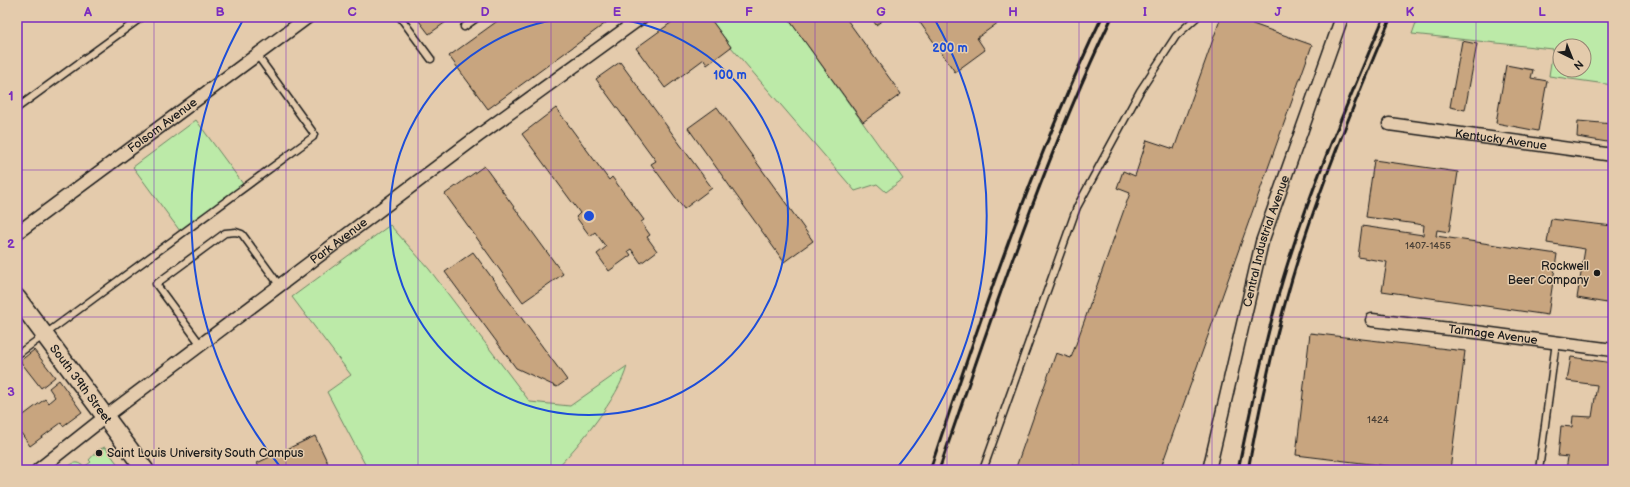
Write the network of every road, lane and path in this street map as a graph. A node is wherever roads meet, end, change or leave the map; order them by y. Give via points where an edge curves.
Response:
1 (142, 17) edge
2 (308, 17) edge
3 (400, 17) edge
4 (478, 17) edge
5 (642, 17) edge
6 (1197, 17) edge
7 (1342, 17) edge
8 (464, 27) dead end
9 (257, 55) junction
10 (431, 59) dead end
11 (17, 108) edge
12 (1389, 124) dead end
13 (1613, 155) edge
14 (17, 233) edge
15 (280, 286) junction
16 (17, 298) edge
17 (1372, 320) dead end
18 (45, 336) junction
19 (1556, 342) junction
20 (201, 345) junction
21 (1613, 350) edge
22 (17, 355) edge
23 (105, 417) junction
24 (38, 470) edge
25 (145, 470) edge
26 (984, 470) edge
27 (1209, 470) edge
28 (1539, 470) edge

1 - 11 lane
2 - 9 street, Folsom Avenue
3 - 10 lane
4 - 8 lane
5 - 15 street, Park Avenue via 483,132
6 - 26 lane via 1176,36 1140,91 1077,207
7 - 27 street, Central Industrial Avenue via 1262,242
9 - 14 street, Folsom Avenue
9 - 18 lane via 312,131 313,137
12 - 13 street, Kentucky Avenue
15 - 20 street, Park Avenue
15 - 20 lane via 242,234 236,232 225,233 156,284
16 - 18 street, South 39th Street
17 - 19 street, Talmage Avenue
18 - 22 lane
18 - 23 street, South 39th Street
19 - 21 street, Talmage Avenue
19 - 28 lane
20 - 23 street, Park Avenue
23 - 24 street, Park Avenue
23 - 25 street, South 39th Street

